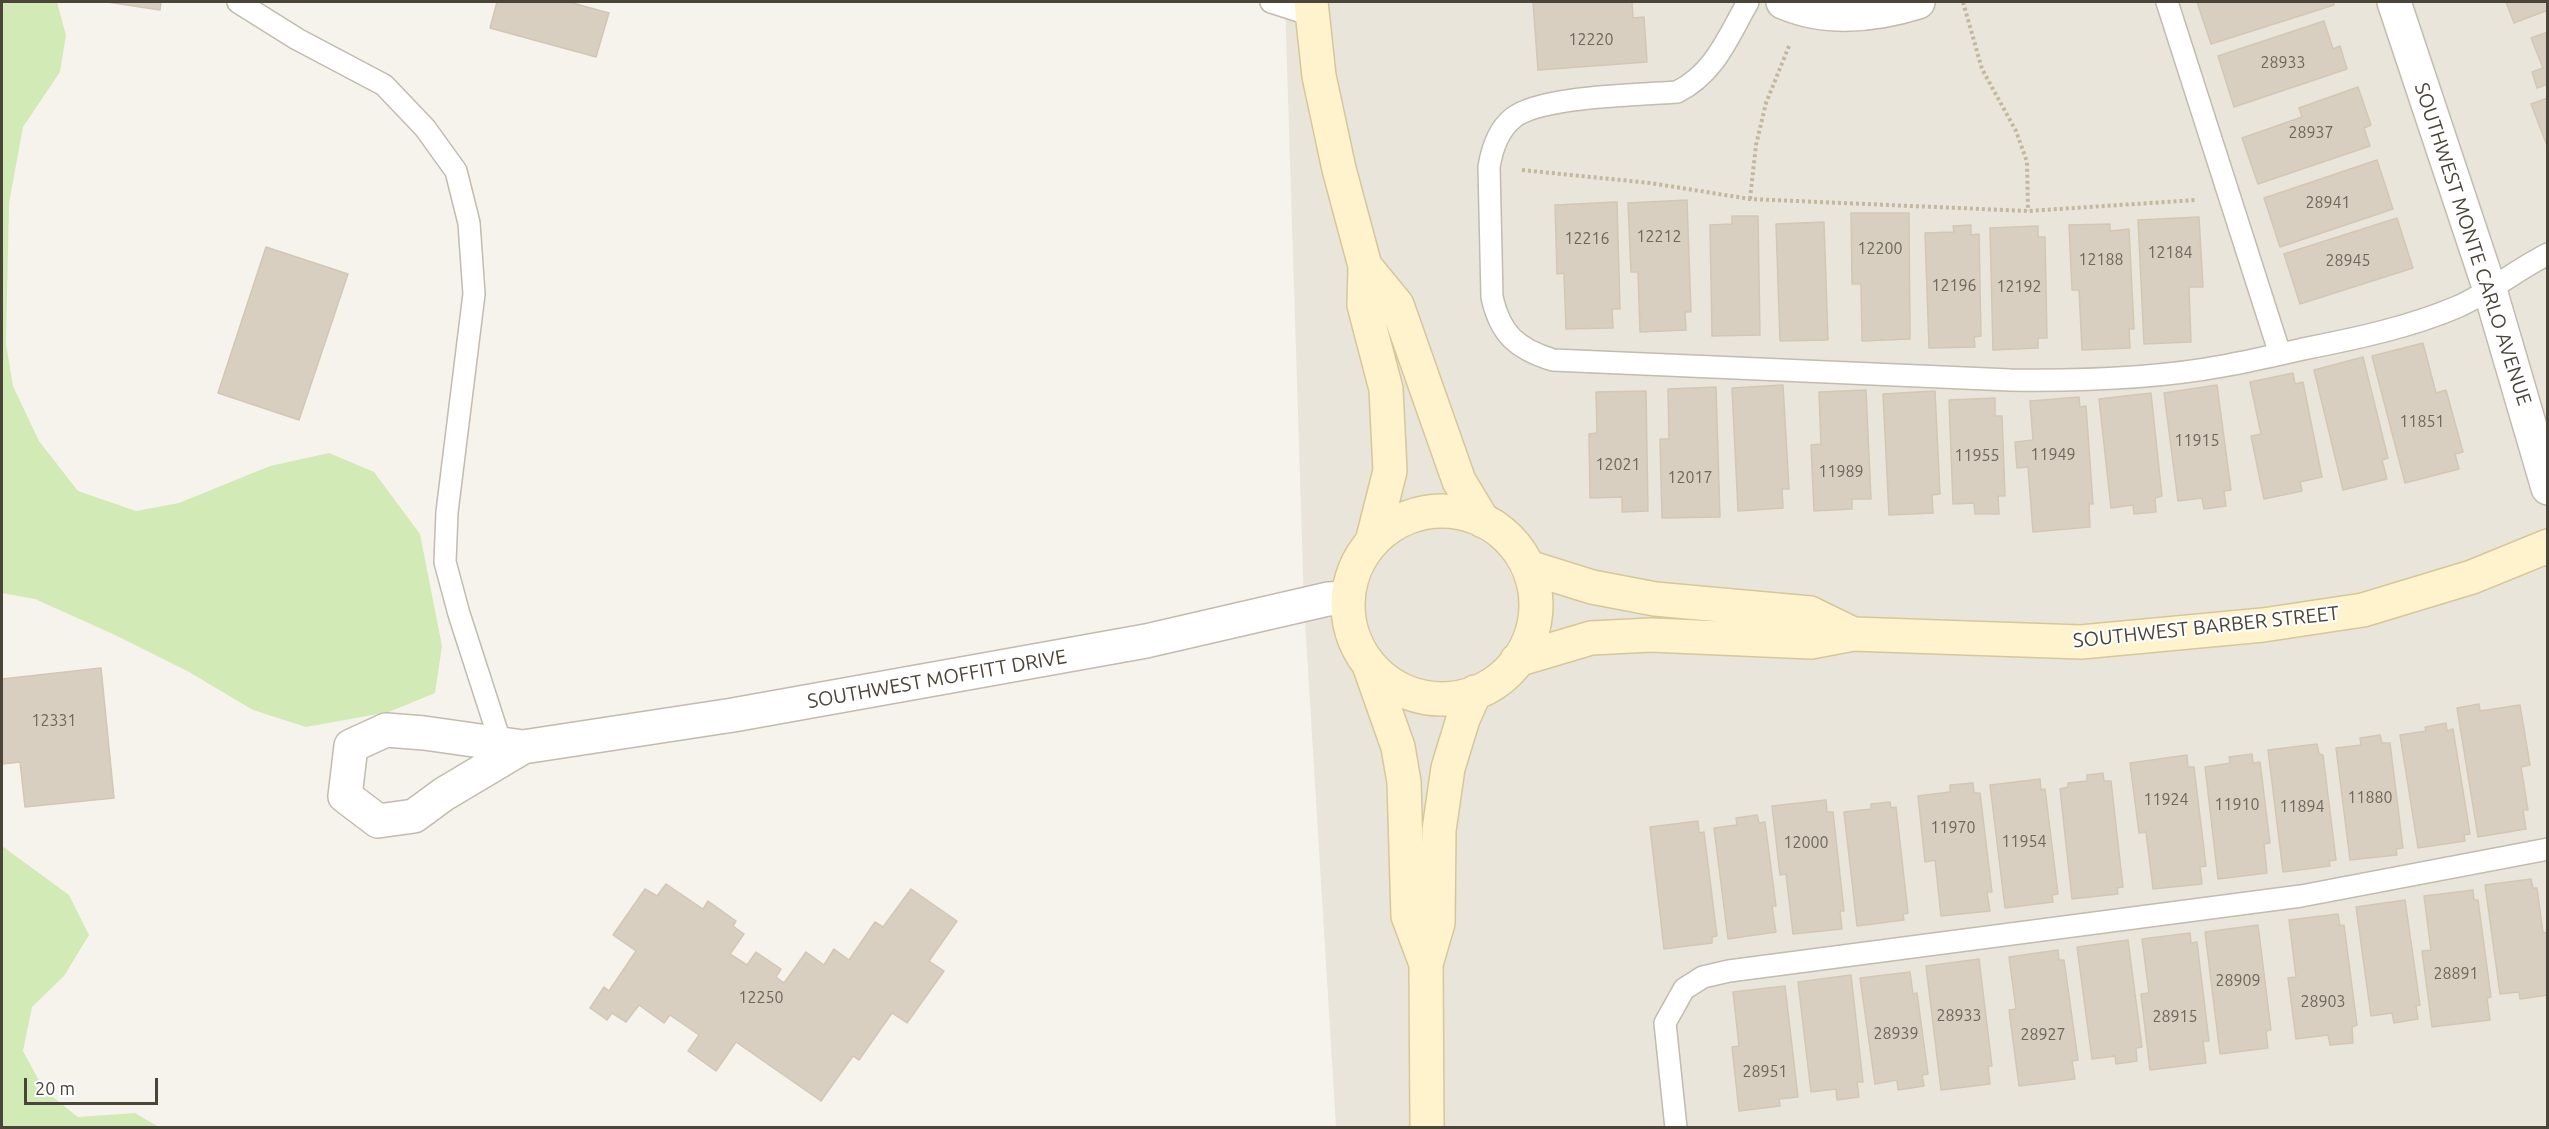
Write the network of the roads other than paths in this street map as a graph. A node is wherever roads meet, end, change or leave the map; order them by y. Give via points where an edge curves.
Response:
1 (238, 2) edge
2 (1271, 2) edge
3 (1748, 2) edge
4 (1918, 2) edge
5 (2167, 2) edge
6 (2394, 2) edge
7 (1793, 6) edge
8 (1311, 8) edge
9 (2547, 254) edge
10 (1365, 266) junction
11 (2490, 290) junction
12 (2280, 354) junction
13 (2547, 488) edge
14 (1483, 521) junction
15 (1372, 542) junction
16 (2547, 546) edge
17 (1528, 567) junction
18 (1348, 598) junction
19 (1853, 634) junction
20 (1517, 660) junction
21 (1369, 665) junction
22 (1475, 692) junction
23 (512, 745) joint
24 (2547, 849) edge
25 (1426, 963) junction
26 (1427, 1128) edge
27 (1676, 1128) edge

1 - 23 lane via 297,39 384,85 424,128 456,171 469,223 474,294 447,512 445,562 459,614
2 - 8 lane
3 - 12 lane via 1717,58 1694,84 1677,92 1527,108 1511,119 1499,135 1491,150 1489,167 1492,297 1496,316 1505,331 1532,354 1553,360 2061,381 2166,374
4 - 7 street via 1843,16
5 - 12 lane
6 - 11 street, SOUTHWEST MONTE CARLO AVENUE
8 - 10 main road via 1319,76
9 - 11 lane
10 - 14 main road via 1397,305 1459,481
10 - 15 main road via 1364,305 1386,389 1390,471
11 - 12 lane via 2417,321
11 - 13 street, SOUTHWEST MONTE CARLO AVENUE
14 - 15 main road via 1444,511 1417,514 1392,525
14 - 17 main road via 1515,545
15 - 18 main road via 1356,564
16 - 19 main road, SOUTHWEST BARBER STREET via 2472,577 2363,610 2263,625 2081,642
17 - 19 main road, SOUTHWEST BARBER STREET via 1592,587 1655,599 1810,613
17 - 20 main road via 1536,593 1535,620 1527,646
18 - 21 main road via 1350,620
18 - 23 street, SOUTHWEST MOFFITT DRIVE via 1328,599 1134,644 733,715
19 - 20 main road, SOUTHWEST BARBER STREET via 1811,642 1651,634 1591,638
20 - 22 main road via 1491,685
21 - 22 main road via 1389,683 1413,694 1440,699
21 - 25 main road via 1398,747 1404,782 1408,916
22 - 25 main road via 1448,768 1439,830 1438,923
24 - 27 lane via 2301,896 1703,977 1684,988 1665,1023
25 - 26 main road

